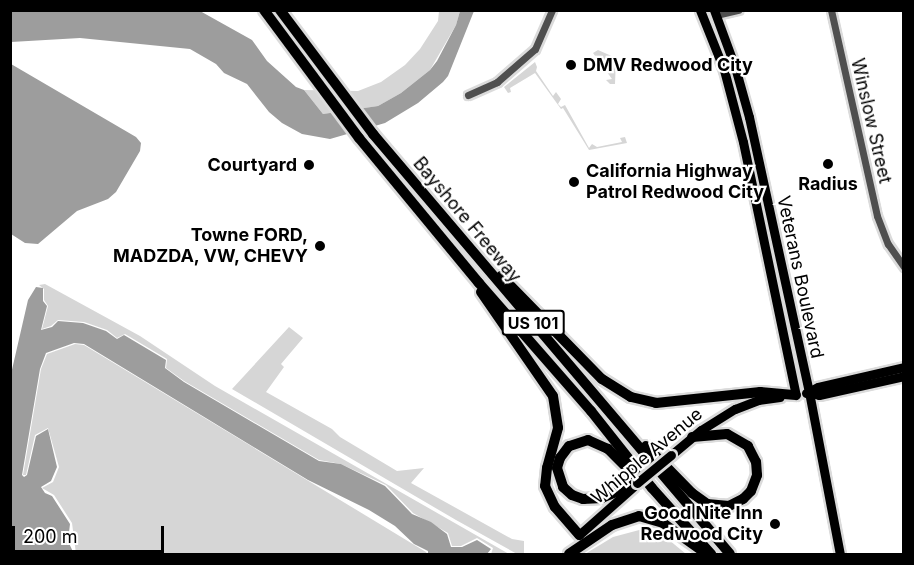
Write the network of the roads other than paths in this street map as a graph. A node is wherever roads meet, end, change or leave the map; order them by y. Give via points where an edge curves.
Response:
1 (264, 10) edge
2 (280, 10) edge
3 (552, 10) edge
4 (700, 10) edge
5 (738, 10) edge
6 (831, 10) edge
7 (715, 13) edge
8 (468, 95) dead end
9 (749, 168) junction
10 (768, 205) junction
11 (465, 243) junction
12 (903, 267) edge
13 (479, 283) junction
14 (773, 284) junction
15 (788, 297) junction
16 (903, 367) edge
17 (903, 376) edge
18 (809, 392) junction
19 (796, 394) junction
20 (600, 402) junction
21 (692, 437) junction
22 (637, 483) junction
23 (652, 488) junction
24 (579, 535) joint
25 (569, 555) edge
26 (710, 555) edge
27 (730, 555) edge
28 (840, 555) edge

1 - 13 highway, Bayshore Freeway / US 101 via 359,138
2 - 11 highway, Bayshore Freeway / US 101 via 373,134
3 - 8 street via 535,49 507,75
4 - 9 main road, Veterans Boulevard via 724,70
5 - 7 street
6 - 12 street, Winslow Street via 877,216
7 - 10 main road, Veterans Boulevard via 744,99
9 - 10 main road via 757,177
9 - 14 main road, Veterans Boulevard
10 - 15 main road, Veterans Boulevard
11 - 19 highway via 602,379 625,394 656,403 760,392
11 - 20 highway, Bayshore Freeway / US 101
13 - 23 highway, Bayshore Freeway / US 101 via 591,411
13 - 24 highway via 482,297 553,396 558,428 545,486 555,507
14 - 15 main road
14 - 19 main road, Veterans Boulevard
15 - 18 main road, Veterans Boulevard
16 - 18 main road, Whipple Avenue
17 - 18 main road, Whipple Avenue via 819,395
18 - 19 main road, Whipple Avenue
18 - 28 main road, Veterans Boulevard
19 - 21 main road, Whipple Avenue via 748,403
20 - 21 highway via 702,502 724,507 743,499 757,475 748,446 727,434
20 - 27 highway, Bayshore Freeway / US 101
21 - 22 main road, Whipple Avenue, bridge
22 - 23 highway via 602,498 577,497 560,482 558,463 573,443 593,441 608,449
22 - 24 main road, Whipple Avenue
23 - 26 highway, Bayshore Freeway / US 101
25 - 26 highway via 612,525 639,516 663,523

